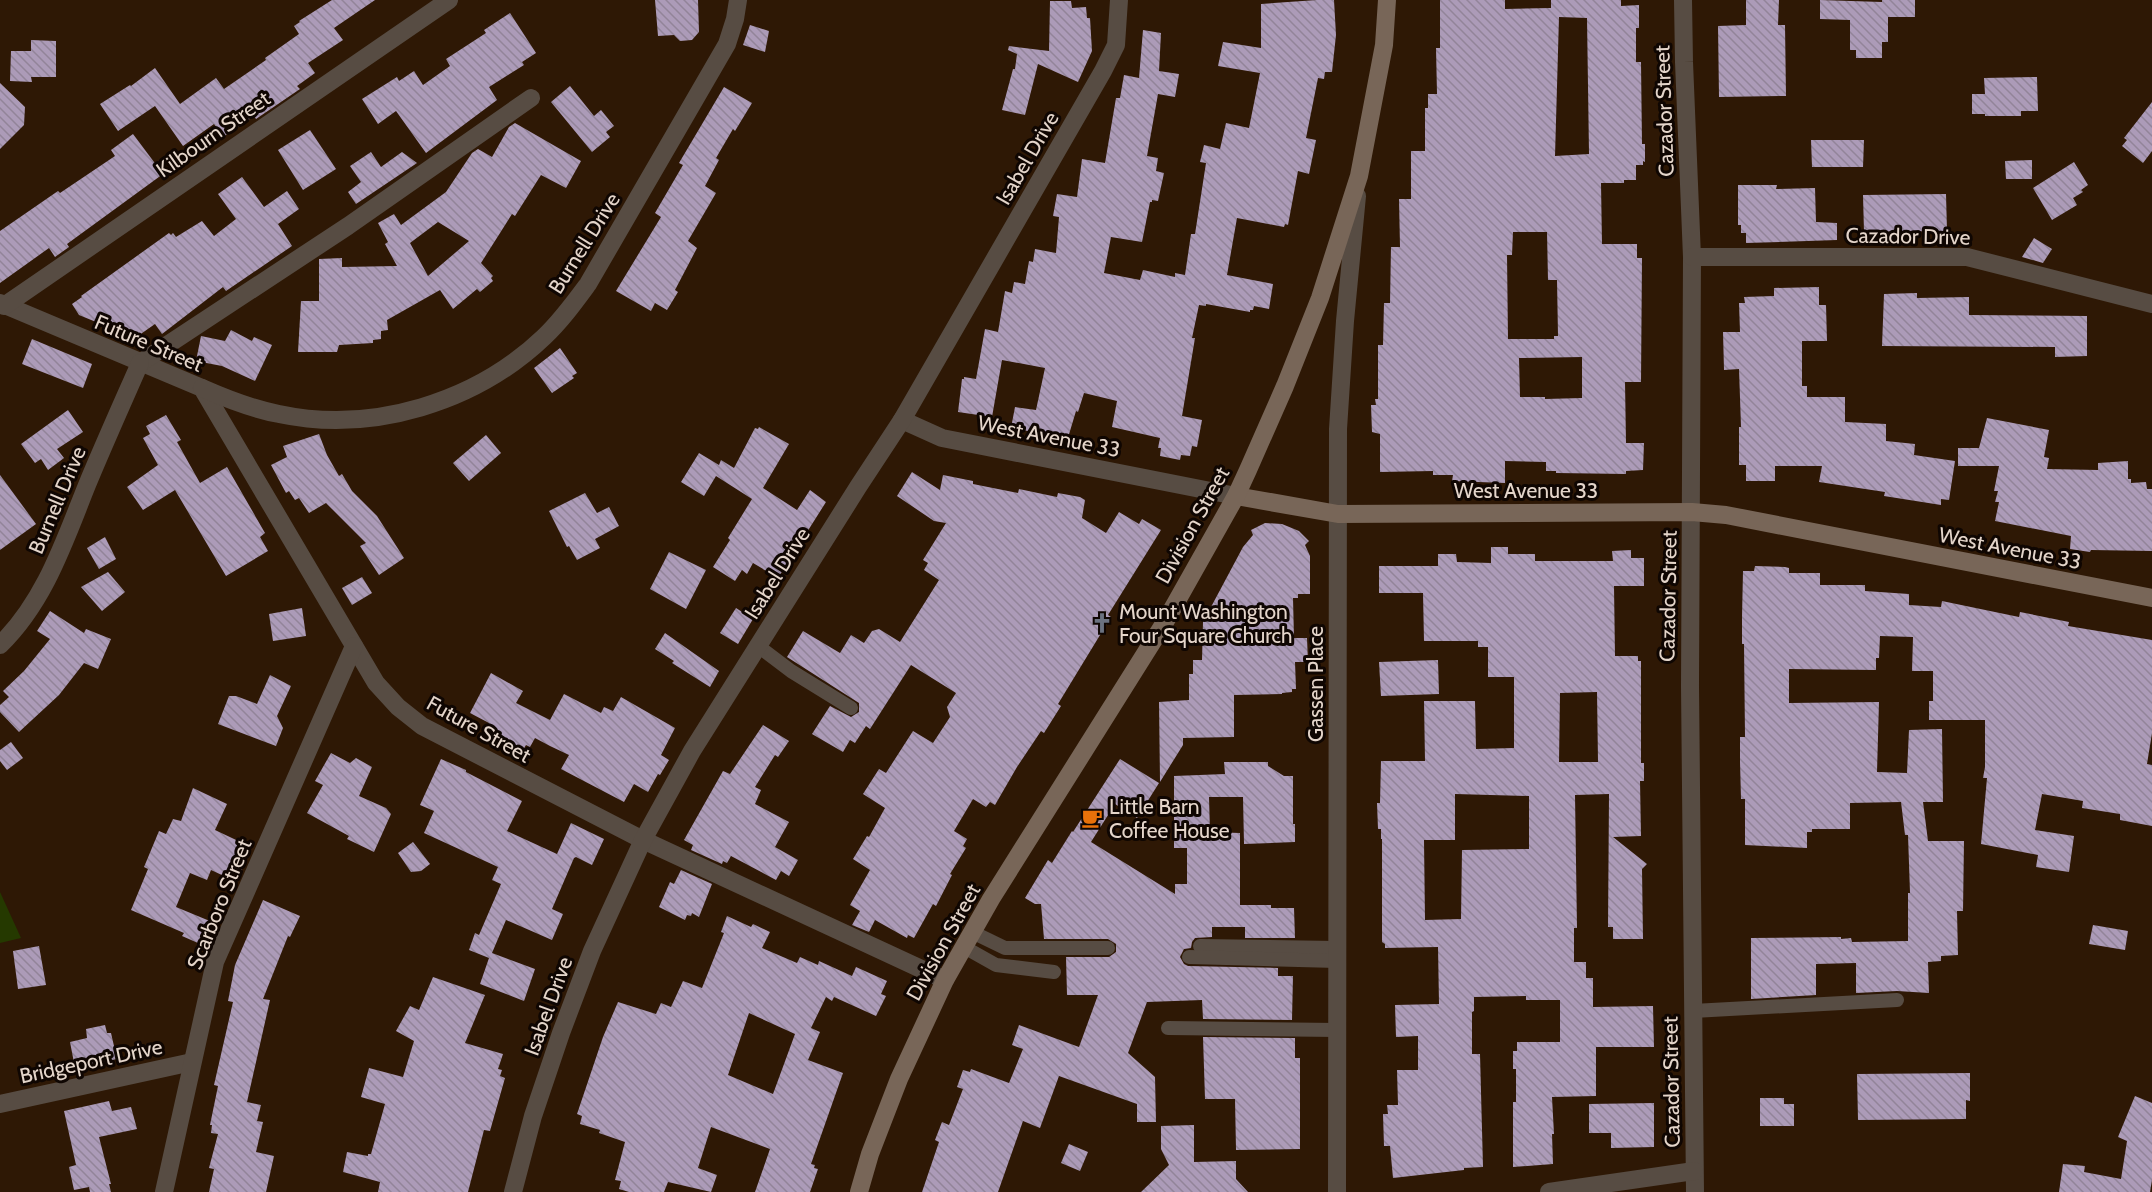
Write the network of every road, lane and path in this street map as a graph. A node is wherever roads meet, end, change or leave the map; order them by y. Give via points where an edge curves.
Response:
1 (448, 0) edge
2 (738, 0) edge
3 (1119, 0) edge
4 (1387, 0) edge
5 (1683, 0) edge
6 (531, 98) dead end
7 (1359, 176) junction
8 (1692, 257) junction
9 (2152, 304) edge
10 (2, 305) edge
11 (140, 363) junction
12 (202, 388) junction
13 (902, 420) junction
14 (1236, 496) junction
15 (1692, 512) junction
16 (1338, 514) junction
17 (2152, 598) edge
18 (0, 645) edge
19 (354, 646) junction
20 (758, 646) junction
21 (851, 708) dead end
22 (643, 840) junction
23 (968, 940) junction
24 (1200, 946) dead end
25 (1108, 948) dead end
26 (1337, 954) junction
27 (1189, 957) dead end
28 (1054, 972) dead end
29 (945, 980) junction
30 (1897, 1000) dead end
31 (1693, 1011) junction
32 (1168, 1028) dead end
33 (1337, 1030) junction
34 (192, 1062) junction
35 (0, 1104) edge
36 (1694, 1171) junction
37 (164, 1192) edge
38 (513, 1192) edge
39 (859, 1192) edge
40 (1337, 1192) edge
41 (1549, 1192) edge
42 (1695, 1192) edge

1 - 10 street, Kilbourn Street
2 - 12 street, Burnell Drive via 727,44 588,284 566,314 512,364 447,399 365,418 281,415 245,406
3 - 13 street, Isabel Drive via 1116,45
4 - 7 street, Division Street via 1384,45
5 - 8 street, Cazador Street
6 - 11 street via 348,226
7 - 14 street, Division Street via 1320,298
7 - 16 street, Gassen Place via 1338,429
8 - 9 street, Cazador Drive via 1967,257
8 - 15 street, Cazador Street
10 - 11 street, Future Street
11 - 12 street, Future Street
11 - 18 street, Burnell Drive via 57,561 38,598
12 - 19 street, Future Street
13 - 14 street, West Avenue 33 via 942,438
13 - 20 street, Isabel Drive
14 - 16 street, West Avenue 33
14 - 23 street, Division Street via 1165,622
15 - 16 street, West Avenue 33
15 - 17 street, West Avenue 33 via 1726,515
15 - 31 street, Cazador Street
16 - 26 street, Gassen Place
19 - 22 street, Future Street via 376,683 422,726
19 - 34 street, Scarboro Street via 215,962
20 - 21 lane
20 - 22 street, Isabel Drive via 692,751
22 - 29 street, Future Street
22 - 38 street, Isabel Drive via 592,951 561,1033
23 - 25 lane via 1005,948
23 - 28 lane via 996,965
23 - 29 street, Division Street
24 - 26 lane
26 - 27 lane
26 - 33 street, Gassen Place
29 - 39 street, Division Street via 899,1079
30 - 31 lane
31 - 36 street, Cazador Street
32 - 33 lane
33 - 40 street, Gassen Place
34 - 35 street, Bridgeport Drive
34 - 37 street, Scarboro Street
36 - 41 street
36 - 42 street, Cazador Street

